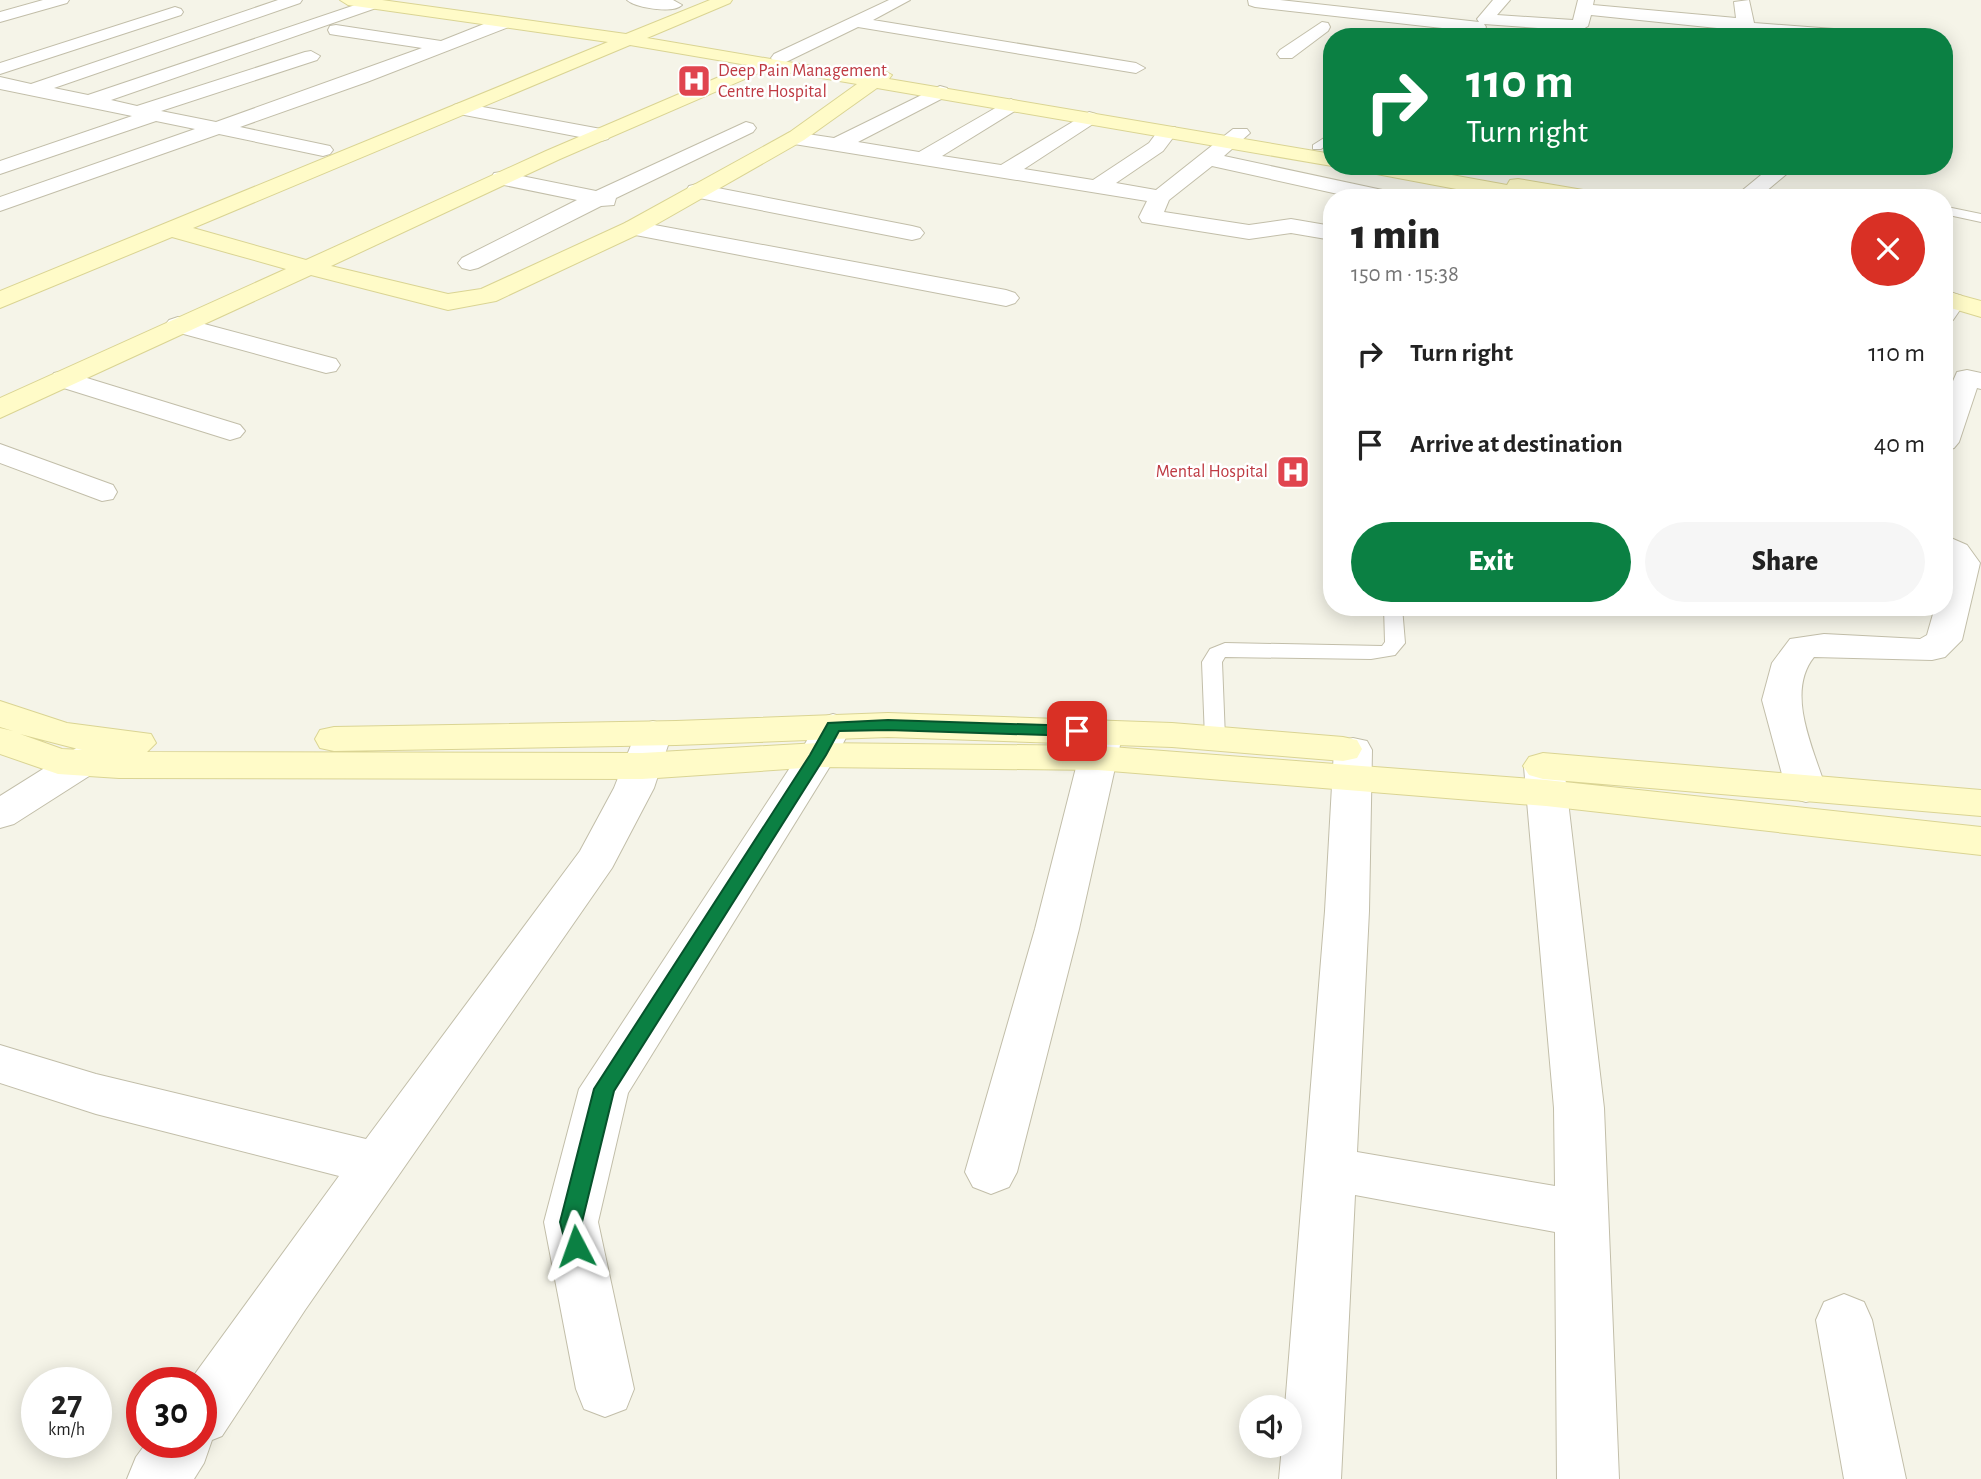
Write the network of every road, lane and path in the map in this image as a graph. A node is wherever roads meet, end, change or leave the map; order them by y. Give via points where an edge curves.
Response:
1 (61, 0) edge
2 (294, 0) edge
3 (348, 0) edge
4 (393, 0) edge
5 (635, 0) edge
6 (724, 0) edge
7 (902, 0) edge
8 (1502, 0) edge
9 (1738, 2) edge
10 (680, 3) edge
11 (373, 4) junction
12 (1584, 4) edge
13 (1251, 7) edge
14 (175, 12) dead end
15 (0, 17) edge
16 (1668, 17) junction
17 (505, 22) junction
18 (855, 22) junction
19 (1328, 28) edge
20 (1477, 28) edge
21 (1668, 28) edge
22 (1739, 28) edge
23 (1745, 28) edge
24 (337, 30) dead end
25 (1323, 31) edge
26 (622, 35) junction
27 (444, 46) junction
28 (270, 52) dead end
29 (1286, 54) dead end
30 (774, 60) junction
31 (350, 62) dead end
32 (388, 67) junction
33 (878, 78) junction
34 (1, 80) edge
35 (1115, 83) dead end
36 (32, 90) junction
37 (940, 92) junction
38 (88, 102) junction
39 (1012, 105) junction
40 (461, 109) junction
41 (1084, 109) junction
42 (146, 114) junction
43 (717, 122) dead end
44 (218, 128) junction
45 (746, 128) junction
46 (1168, 131) junction
47 (601, 135) junction
48 (796, 137) junction
49 (1234, 138) junction
50 (1323, 144) edge
51 (837, 145) junction
52 (323, 150) junction
53 (0, 157) edge
54 (1323, 158) edge
55 (1209, 159) junction
56 (920, 160) junction
57 (21, 161) junction
58 (0, 168) edge
59 (1003, 173) junction
60 (1415, 175) edge
61 (1468, 175) edge
62 (1774, 175) edge
63 (502, 178) junction
64 (1096, 187) junction
65 (1346, 189) edge
66 (1492, 189) edge
67 (1541, 189) edge
68 (1756, 189) edge
69 (697, 191) junction
70 (1160, 197) junction
71 (597, 199) junction
72 (0, 204) edge
73 (660, 212) junction
74 (1953, 212) edge
75 (1981, 218) edge
76 (633, 228) junction
77 (169, 229) junction
78 (1323, 231) edge
79 (912, 233) dead end
80 (470, 263) dead end
81 (306, 267) junction
82 (0, 281) edge
83 (1981, 297) edge
84 (1006, 298) dead end
85 (1953, 299) edge
86 (0, 300) edge
87 (1953, 302) edge
88 (1981, 309) edge
89 (178, 325) junction
90 (326, 365) dead end
91 (1964, 377) edge
92 (64, 379) junction
93 (0, 409) edge
94 (1953, 413) edge
95 (230, 431) dead end
96 (0, 453) edge
97 (102, 492) dead end
98 (1953, 551) edge
99 (1953, 604) edge
100 (1394, 616) edge
101 (1950, 616) edge
102 (0, 713) edge
103 (1215, 738) junction
104 (0, 740) edge
105 (826, 740) junction
106 (1101, 745) junction
107 (648, 749) junction
108 (96, 754) junction
109 (1352, 763) junction
110 (1545, 780) junction
111 (1806, 789) junction
112 (1981, 803) edge
113 (0, 814) edge
114 (1981, 841) edge
115 (0, 1063) edge
116 (377, 1164) junction
117 (1330, 1169) junction
118 (991, 1172) dead end
119 (1581, 1214) junction
120 (1844, 1320) dead end
121 (605, 1390) dead end
122 (217, 1393) edge
123 (172, 1458) edge
124 (158, 1479) edge
125 (1310, 1479) edge
126 (1588, 1479) edge
127 (1875, 1479) edge

1 - 15 street
2 - 36 street
3 - 11 street
4 - 26 street
5 - 10 street
6 - 26 street
7 - 18 street
8 - 20 street
9 - 23 street
10 - 26 street
11 - 17 street
11 - 38 street
12 - 16 street
12 - 20 street via 1580,26
13 - 19 street
13 - 20 street
14 - 34 street
16 - 21 street
16 - 22 street
17 - 26 street
17 - 27 street
18 - 30 street
18 - 35 street via 1136,68
24 - 27 street
25 - 29 street
26 - 30 street
26 - 40 street
26 - 52 street
27 - 32 street
28 - 42 street via 317,57
30 - 33 street
30 - 47 street
31 - 32 street
32 - 44 street
33 - 37 street
33 - 41 street
33 - 48 street
34 - 36 street
36 - 38 street
37 - 39 street
37 - 51 street
38 - 42 street
39 - 41 street
39 - 56 street
40 - 47 street
40 - 77 street
41 - 46 street
41 - 49 street
41 - 59 street
42 - 44 street
42 - 57 street
43 - 45 street
44 - 52 street
44 - 72 street
45 - 48 street
45 - 71 street
46 - 49 street
46 - 64 street via 1156,147
47 - 63 street
48 - 51 street
48 - 69 street
49 - 50 street
49 - 54 street
49 - 55 street
51 - 56 street
52 - 82 street
53 - 57 street
55 - 65 street
55 - 70 street
56 - 59 street
57 - 58 street
59 - 64 street
60 - 66 street
61 - 67 street
62 - 68 street
63 - 71 street
63 - 81 street
64 - 70 street
69 - 73 street
69 - 79 street
70 - 78 street via 1150,217 1249,232 1291,226
71 - 73 street
71 - 80 street
73 - 76 street
74 - 75 lane
76 - 81 street via 486,296 448,302
76 - 84 street
77 - 81 street
77 - 86 street
81 - 89 street
83 - 85 street
87 - 88 street
89 - 90 street
89 - 92 street
91 - 94 street
92 - 93 street
92 - 95 street
96 - 97 street
98 - 99 street via 1963,563
100 - 103 lane via 1395,643 1388,651 1225,649 1217,653 1212,662
101 - 111 street via 1944,640 1932,649 1803,647 1790,663 1781,700
102 - 108 street
103 - 106 street
103 - 109 street
104 - 108 street via 58,761
105 - 106 street
105 - 107 street
105 - 121 street via 604,1089 571,1222
106 - 109 street
106 - 118 street
107 - 108 street
107 - 116 street via 634,789 597,858
108 - 113 street
109 - 110 street
109 - 117 street via 1348,911
110 - 111 street
110 - 114 street
110 - 119 street via 1579,1108
111 - 112 street
115 - 116 street via 96,1094
116 - 122 street
117 - 119 street
117 - 125 street
119 - 126 street
120 - 127 street
123 - 124 street

